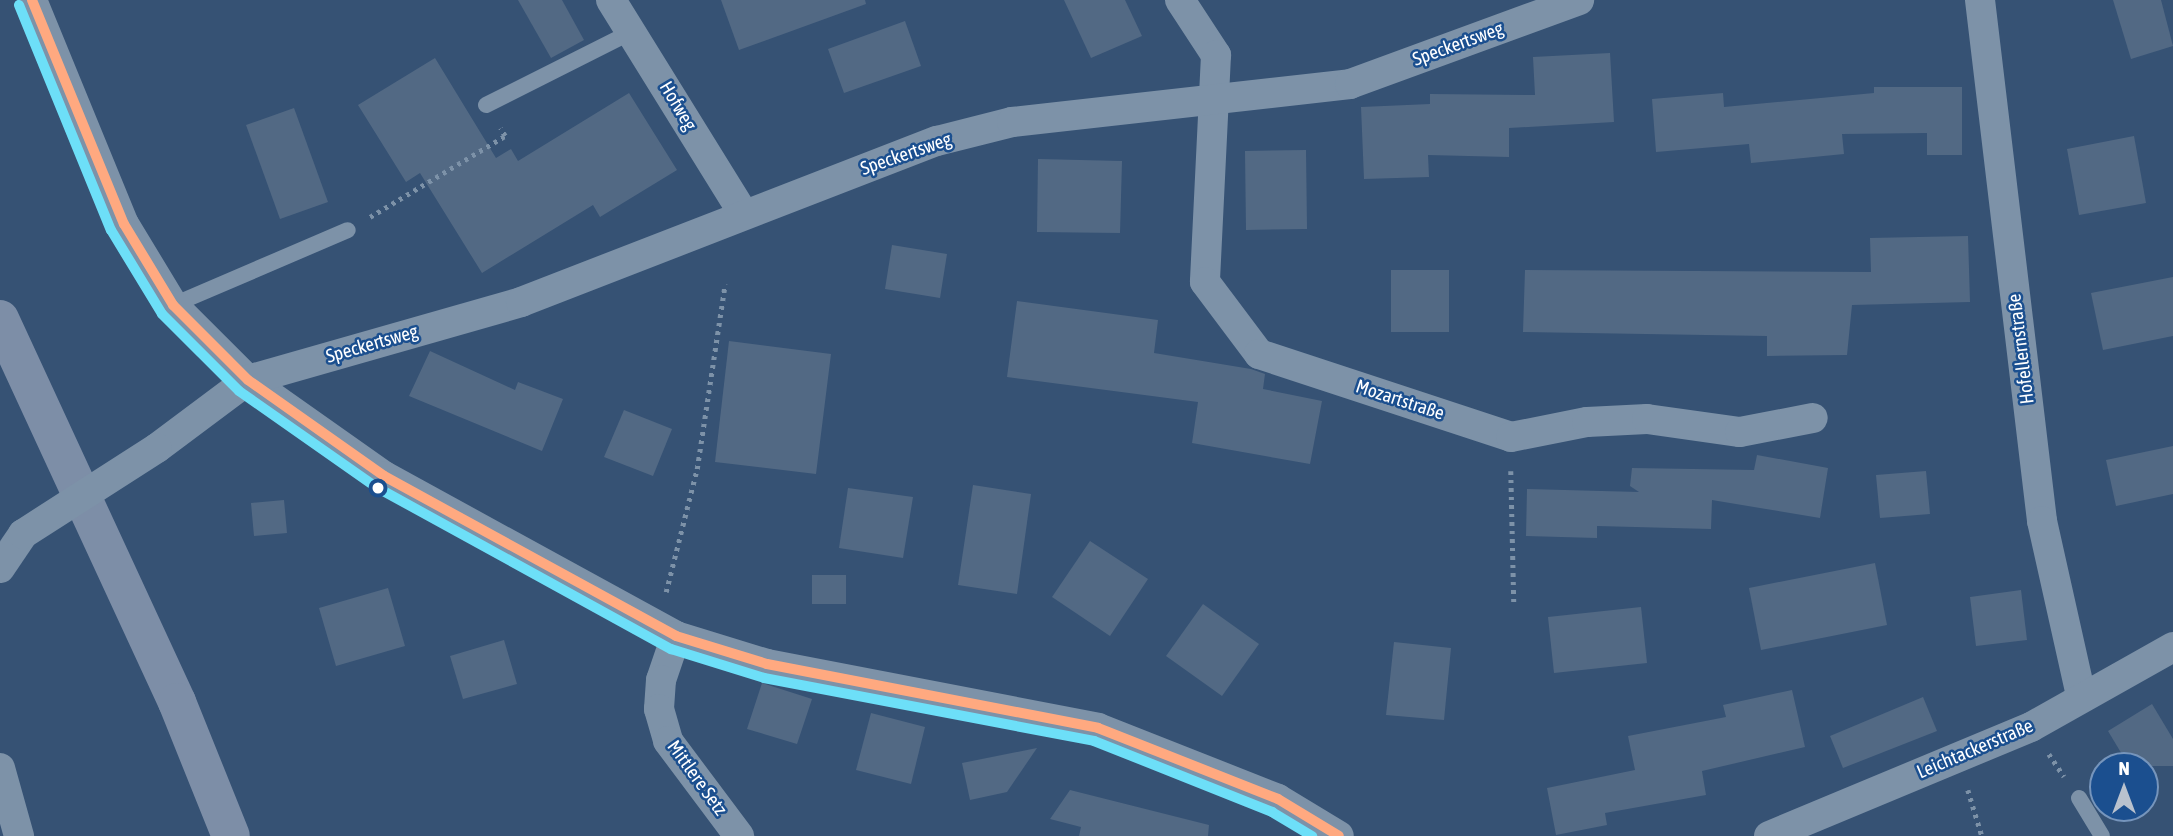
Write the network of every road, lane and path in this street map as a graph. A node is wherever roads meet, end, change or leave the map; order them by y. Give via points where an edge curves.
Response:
1 (32, 0) edge
2 (611, 0) edge
3 (1180, 0) edge
4 (1580, 0) edge
5 (1980, 0) edge
6 (634, 31) junction
7 (1215, 98) junction
8 (486, 105) joint
9 (743, 214) junction
10 (348, 230) joint
11 (725, 284) dead end
12 (173, 305) junction
13 (0, 319) edge
14 (248, 380) junction
15 (1812, 418) dead end
16 (1511, 437) junction
17 (0, 568) edge
18 (1514, 606) dead end
19 (676, 636) junction
20 (2173, 647) edge
21 (2081, 695) junction
22 (2031, 727) junction
23 (1958, 757) junction
24 (0, 768) edge
25 (2079, 798) joint
26 (19, 836) edge
27 (231, 836) edge
28 (739, 836) edge
29 (1339, 836) edge
30 (1769, 836) edge
31 (1982, 836) edge
32 (2102, 836) edge

1 - 12 street via 124,224
2 - 6 street, Hofweg
3 - 7 street, Mozartstraße via 1216,55
4 - 7 street, Speckertsweg via 1350,84
5 - 21 street, Hofellernstraße via 2042,521
6 - 8 lane
6 - 9 street, Hofweg
7 - 9 street, Speckertsweg via 1012,122 937,141
7 - 16 street, Mozartstraße via 1205,282 1259,354
8 - 10 path via 505,136
9 - 14 street, Speckertsweg via 521,302
10 - 12 lane
11 - 19 path via 697,469 664,599
12 - 14 street
13 - 27 main road via 177,702
14 - 17 street, bridge via 157,448 23,534
14 - 19 street via 384,476
15 - 16 street, Mozartstraße via 1741,432 1647,419 1587,422
16 - 18 path
19 - 28 street, Mittlere Setz via 661,680 659,709 668,741
19 - 29 street via 767,664 1098,728 1278,799
20 - 21 street, Leichtackerstraße
21 - 22 street, Leichtackerstraße
22 - 23 street, Leichtackerstraße
22 - 25 path
23 - 30 street, Leichtackerstraße
23 - 31 path
24 - 26 street
25 - 32 lane

